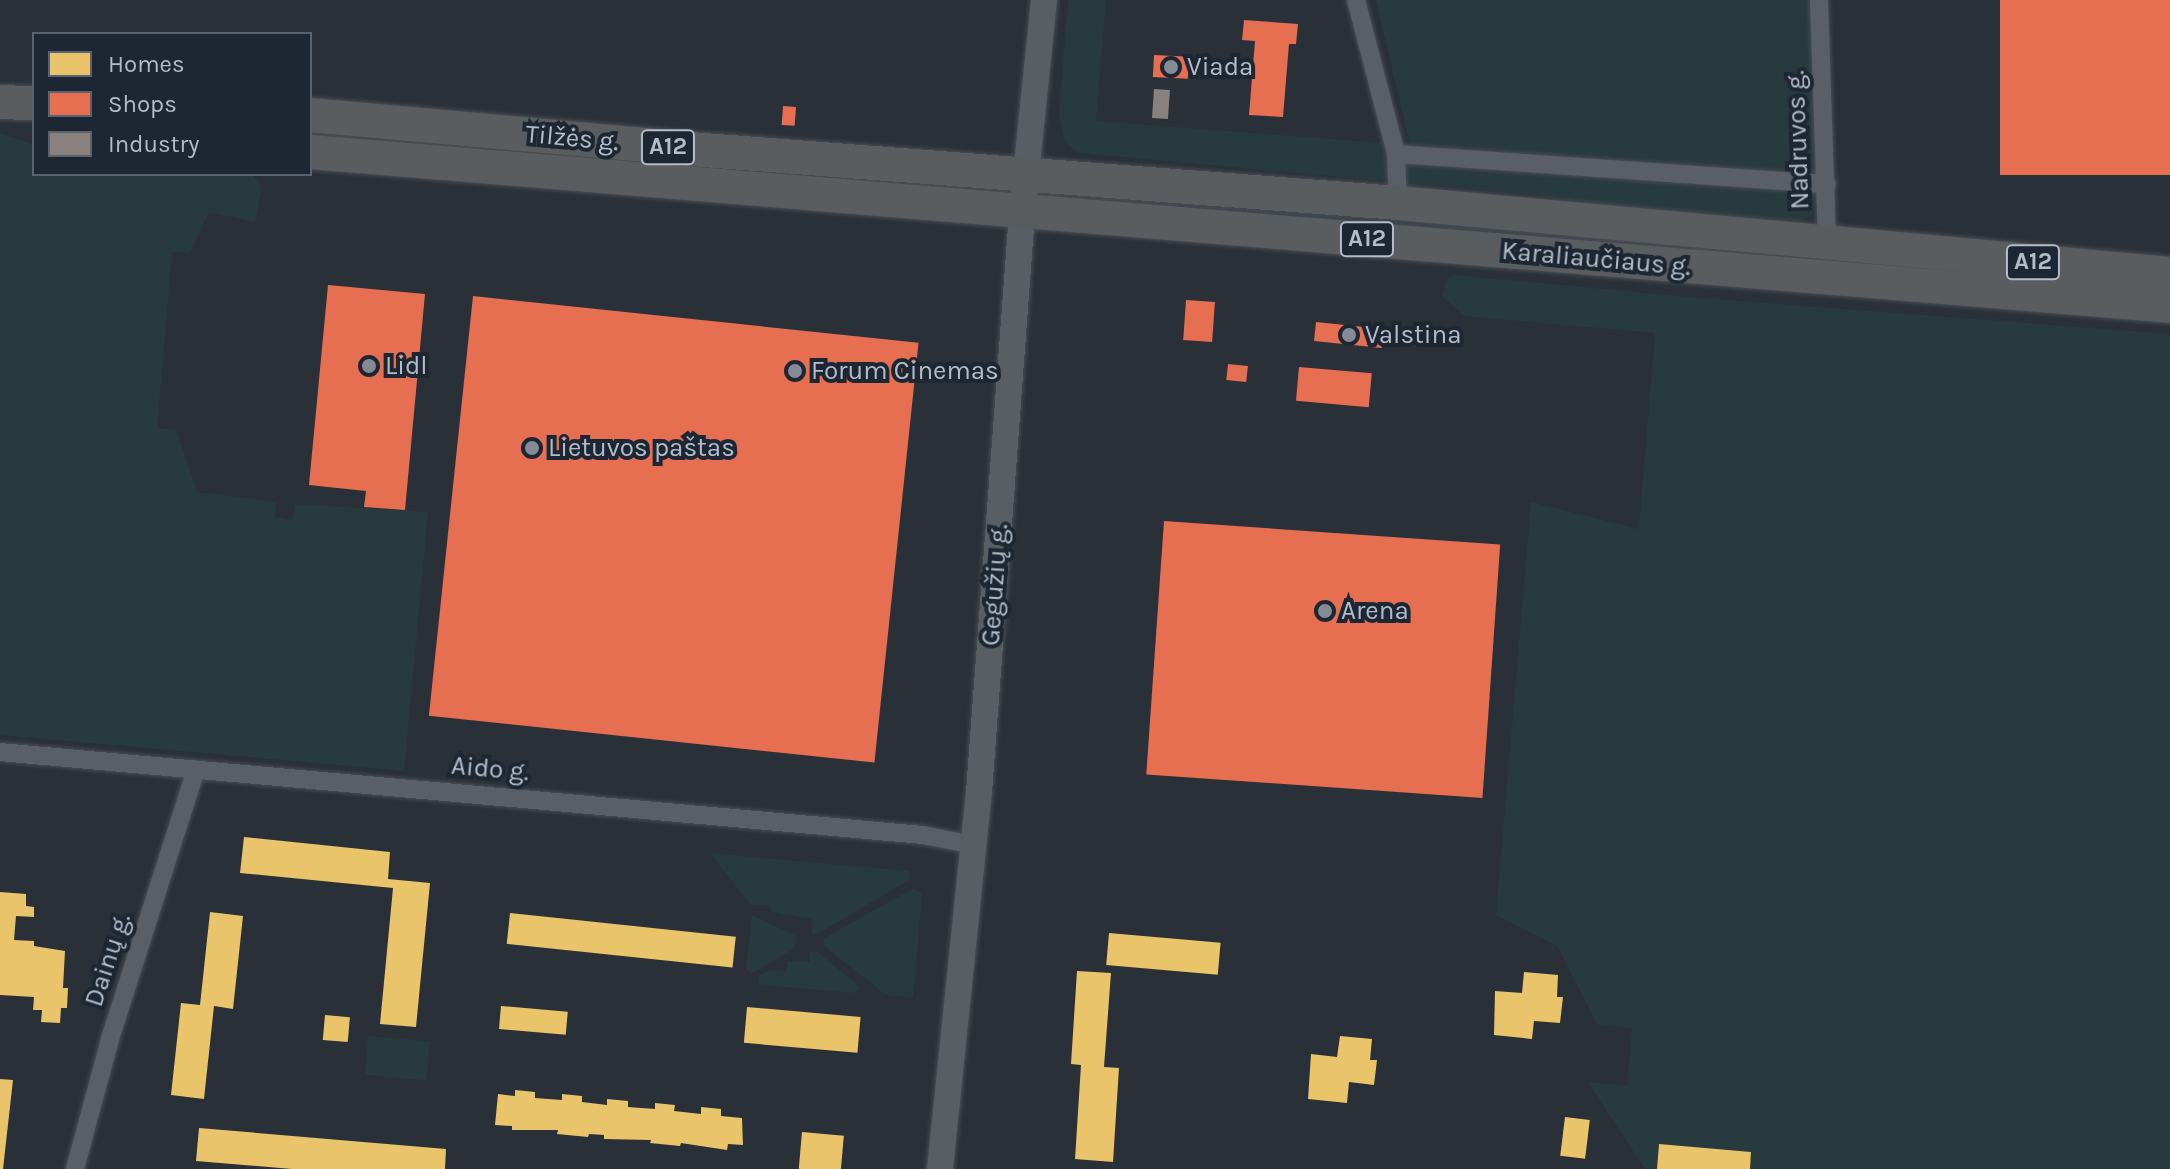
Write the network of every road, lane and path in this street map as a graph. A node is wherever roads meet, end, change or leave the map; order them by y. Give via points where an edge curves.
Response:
1 (1044, 0) edge
2 (1356, 0) edge
3 (1819, 0) edge
4 (312, 115) edge
5 (312, 152) edge
6 (1396, 154) junction
7 (1026, 173) junction
8 (1827, 184) junction
9 (1398, 203) junction
10 (1022, 213) junction
11 (1827, 244) junction
12 (2170, 274) edge
13 (1828, 278) junction
14 (2170, 306) edge
15 (0, 752) edge
16 (196, 769) junction
17 (974, 845) junction
18 (75, 1169) edge
19 (940, 1169) edge

1 - 7 main road, Gegužių g.
2 - 6 street
3 - 8 street, Nadruvos g.
4 - 7 highway, Tilžės g. / A12
5 - 10 highway, Tilžės g. / A12
6 - 8 street
6 - 9 street
7 - 9 highway, Karaliaučiaus g. / A12
7 - 10 main road, Gegužių g.
8 - 11 street, Nadruvos g.
9 - 11 highway, Karaliaučiaus g. / A12
10 - 13 highway, Karaliaučiaus g. / A12
10 - 17 main road, Gegužių g.
11 - 12 highway, Karaliaučiaus g. / A12
11 - 13 street, Nadruvos g.
13 - 14 highway, Karaliaučiaus g. / A12
15 - 16 street, Aido g.
16 - 17 street, Aido g. via 908,833
16 - 18 street, Dainų g. via 110,1039
17 - 19 main road, Gegužių g.

